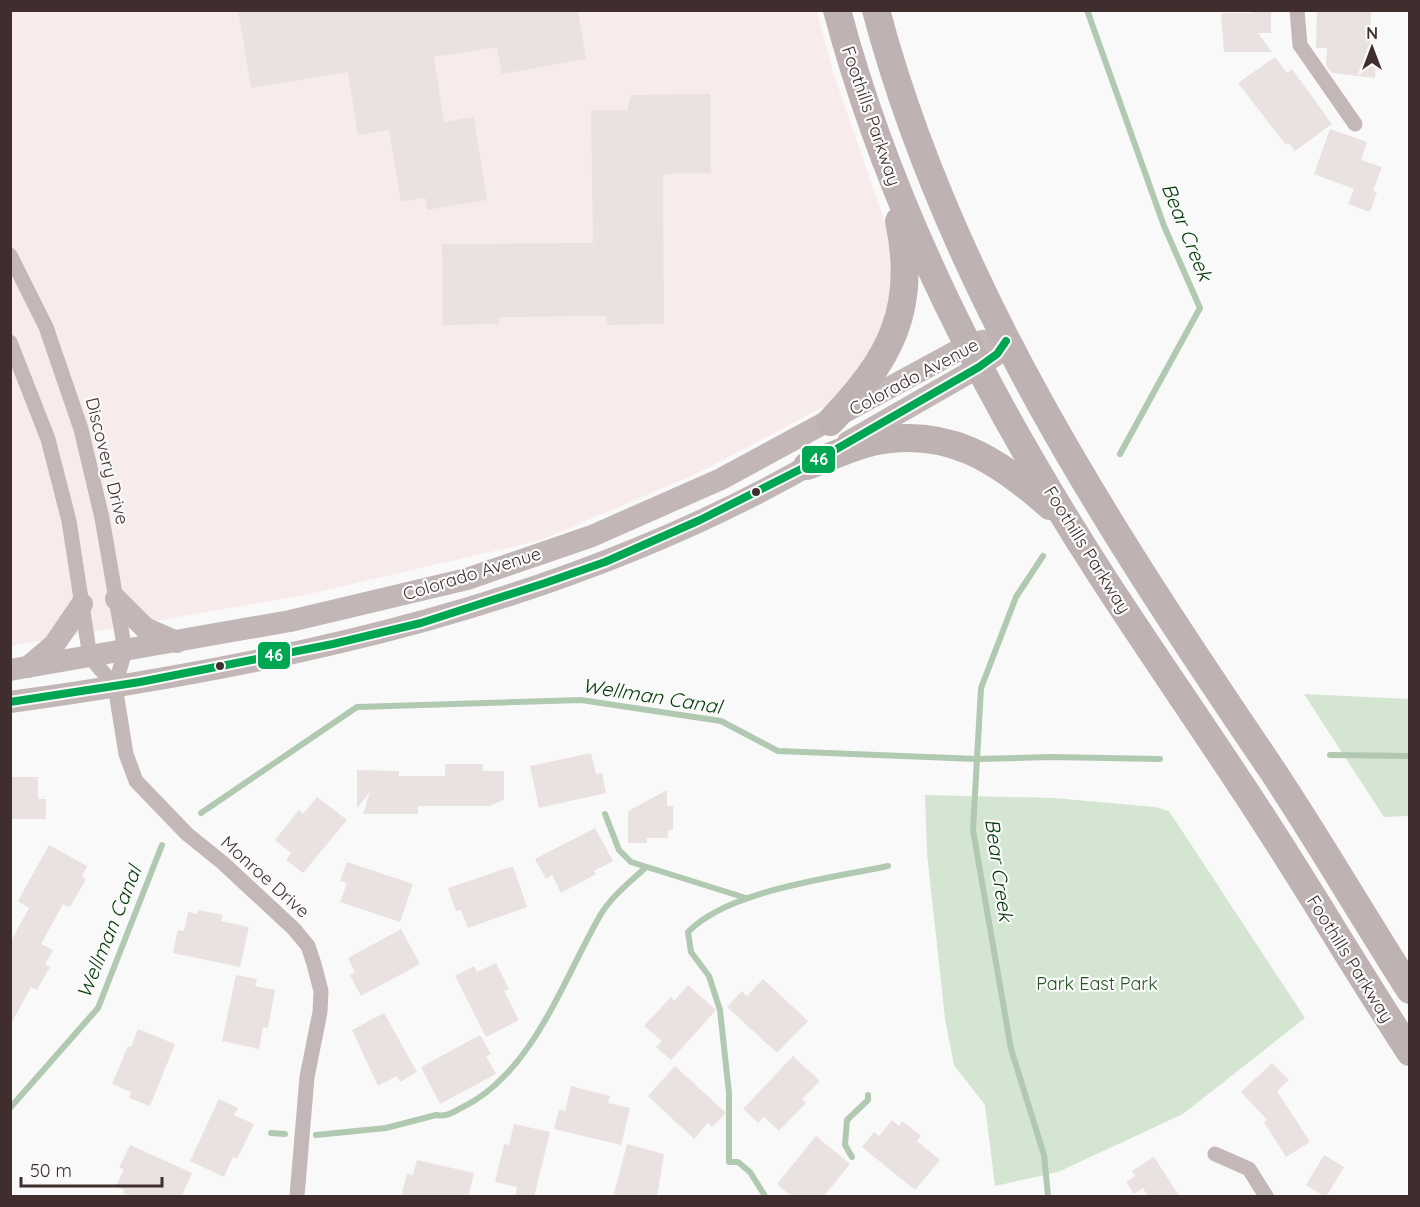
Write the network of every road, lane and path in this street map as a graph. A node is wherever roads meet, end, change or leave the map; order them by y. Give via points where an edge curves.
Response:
1 (837, 10) edge
2 (876, 10) edge
3 (1297, 10) edge
4 (1355, 124) dead end
5 (889, 172) junction
6 (10, 255) edge
7 (1006, 340) junction
8 (10, 342) edge
9 (974, 356) junction
10 (830, 422) junction
11 (807, 466) junction
12 (1102, 576) junction
13 (116, 599) junction
14 (82, 604) junction
15 (177, 642) junction
16 (125, 651) junction
17 (90, 657) junction
18 (20, 669) edge
19 (115, 686) junction
20 (10, 702) edge
21 (1410, 990) edge
22 (1410, 1052) edge
23 (1215, 1154) dead end
24 (297, 1197) edge
25 (1266, 1197) edge

1 - 5 highway, Foothills Parkway via 857,86
2 - 7 highway, Foothills Parkway via 924,160 978,288
3 - 4 street via 1300,45
5 - 9 highway, Foothills Parkway
5 - 10 highway via 905,259 903,304 881,362
6 - 13 street, Discovery Drive via 46,327 81,429
7 - 9 main road, Colorado Avenue via 997,354
7 - 21 highway, Foothills Parkway via 1158,599
8 - 14 street via 48,439 69,521
9 - 10 main road, Colorado Avenue
9 - 11 main road, Colorado Avenue
9 - 12 highway, Foothills Parkway via 1039,474
10 - 15 main road, Colorado Avenue via 722,479 592,536 467,579 290,621
11 - 12 highway via 889,439 927,439 969,449 1011,473 1050,506
11 - 19 main road, Colorado Avenue via 605,562 421,623
12 - 22 highway, Foothills Parkway via 1243,788
13 - 15 main road via 145,628
13 - 16 street, Discovery Drive
14 - 17 street
14 - 18 main road via 54,645
15 - 16 main road, Colorado Avenue
16 - 17 main road, Colorado Avenue
16 - 19 street, Discovery Drive
17 - 18 main road, Colorado Avenue
17 - 19 street
19 - 20 main road, Colorado Avenue
19 - 24 street, Monroe Drive via 126,754 136,781 308,946 321,991 307,1077
23 - 25 street via 1249,1169

